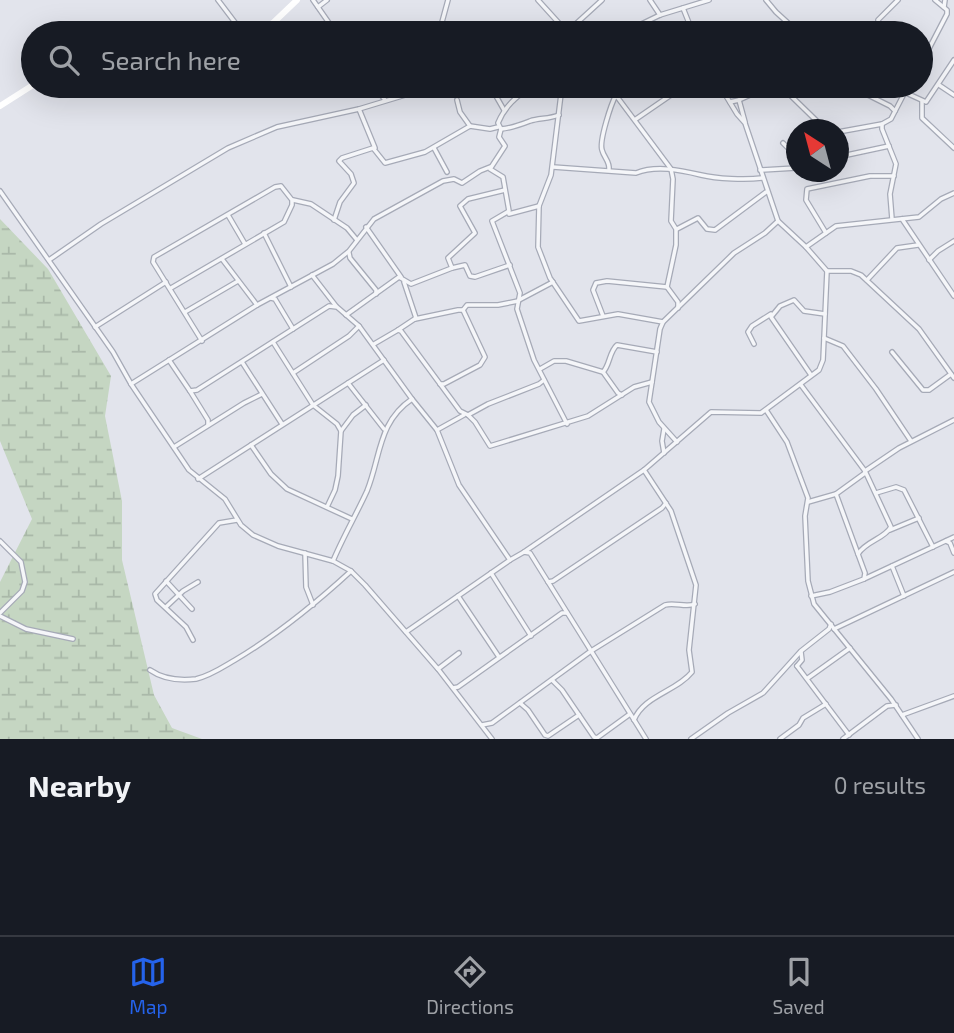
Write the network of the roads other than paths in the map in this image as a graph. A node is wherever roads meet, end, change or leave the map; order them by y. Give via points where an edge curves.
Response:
1 (218, 0) edge
2 (297, 0) edge
3 (313, 0) edge
4 (327, 0) edge
5 (448, 0) edge
6 (538, 0) edge
7 (602, 0) edge
8 (650, 0) edge
9 (709, 0) edge
10 (766, 0) edge
11 (898, 0) edge
12 (935, 0) edge
13 (944, 0) edge
14 (318, 7) junction
15 (683, 8) junction
16 (946, 8) junction
17 (954, 12) edge
18 (660, 15) junction
19 (234, 21) edge
20 (275, 21) edge
21 (328, 21) edge
22 (442, 21) edge
23 (556, 21) edge
24 (580, 21) edge
25 (648, 21) edge
26 (688, 21) edge
27 (787, 21) edge
28 (878, 21) edge
29 (933, 41) edge
30 (954, 60) edge
31 (939, 85) junction
32 (21, 93) edge
33 (933, 94) edge
34 (954, 94) edge
35 (392, 98) edge
36 (497, 98) edge
37 (515, 98) edge
38 (561, 98) edge
39 (615, 98) edge
40 (618, 98) edge
41 (667, 98) edge
42 (728, 98) edge
43 (743, 98) edge
44 (792, 98) edge
45 (874, 98) edge
46 (901, 98) edge
47 (916, 98) edge
48 (930, 98) edge
49 (385, 100) joint
50 (457, 100) dead end
51 (739, 100) junction
52 (922, 101) junction
53 (730, 102) junction
54 (897, 105) junction
55 (0, 106) edge
56 (890, 106) junction
57 (359, 109) junction
58 (504, 110) junction
59 (895, 111) junction
60 (559, 115) junction
61 (636, 119) junction
62 (814, 119) edge
63 (745, 123) junction
64 (470, 126) junction
65 (881, 126) junction
66 (500, 128) junction
67 (849, 130) edge
68 (783, 143) dead end
69 (786, 146) edge
70 (889, 146) junction
71 (375, 148) junction
72 (434, 148) junction
73 (954, 148) edge
74 (849, 155) edge
75 (490, 167) junction
76 (553, 167) junction
77 (671, 169) junction
78 (786, 169) edge
79 (609, 170) junction
80 (760, 170) junction
81 (447, 172) dead end
82 (894, 176) junction
83 (762, 178) junction
84 (506, 188) junction
85 (0, 191) edge
86 (766, 191) junction
87 (954, 193) edge
88 (292, 200) junction
89 (299, 202) junction
90 (292, 205) junction
91 (539, 206) junction
92 (509, 214) junction
93 (228, 215) junction
94 (892, 219) junction
95 (902, 219) junction
96 (334, 220) junction
97 (778, 221) junction
98 (674, 223) junction
99 (687, 224) junction
100 (366, 227) junction
101 (676, 229) junction
102 (826, 233) junction
103 (263, 236) junction
104 (357, 240) junction
105 (954, 241) edge
106 (245, 244) junction
107 (920, 245) junction
108 (806, 247) junction
109 (349, 251) junction
110 (344, 256) junction
111 (350, 258) junction
112 (222, 259) junction
113 (49, 260) junction
114 (929, 260) junction
115 (510, 265) junction
116 (452, 268) junction
117 (827, 271) junction
118 (312, 275) junction
119 (403, 279) junction
120 (866, 280) junction
121 (238, 281) junction
122 (166, 282) junction
123 (553, 282) junction
124 (292, 287) junction
125 (667, 287) junction
126 (171, 288) junction
127 (376, 294) junction
128 (954, 296) edge
129 (271, 298) junction
130 (519, 300) junction
131 (257, 305) junction
132 (337, 307) junction
133 (678, 307) junction
134 (463, 310) junction
135 (185, 312) junction
136 (772, 313) junction
137 (346, 314) junction
138 (825, 314) junction
139 (603, 316) junction
140 (415, 319) junction
141 (663, 322) junction
142 (359, 326) junction
143 (96, 327) junction
144 (293, 329) junction
145 (398, 330) junction
146 (824, 338) junction
147 (202, 341) junction
148 (273, 342) junction
149 (374, 344) junction
150 (754, 344) dead end
151 (657, 352) junction
152 (892, 352) dead end
153 (169, 360) junction
154 (384, 360) junction
155 (242, 362) junction
156 (540, 369) junction
157 (603, 372) junction
158 (293, 373) junction
159 (811, 376) junction
160 (953, 376) edge
161 (544, 380) junction
162 (652, 382) junction
163 (348, 383) junction
164 (131, 384) junction
165 (442, 384) junction
166 (801, 384) junction
167 (190, 391) junction
168 (260, 393) junction
169 (622, 395) junction
170 (412, 399) junction
171 (316, 405) junction
172 (366, 405) junction
173 (766, 410) junction
174 (466, 415) junction
175 (954, 420) edge
176 (210, 422) junction
177 (282, 424) junction
178 (567, 424) junction
179 (664, 427) junction
180 (384, 429) junction
181 (437, 430) junction
182 (341, 431) junction
183 (911, 441) junction
184 (677, 442) junction
185 (251, 445) junction
186 (174, 447) junction
187 (664, 453) junction
188 (644, 470) junction
189 (866, 472) junction
190 (198, 479) junction
191 (836, 494) junction
192 (876, 494) junction
193 (808, 502) junction
194 (666, 503) junction
195 (327, 507) junction
196 (919, 518) junction
197 (352, 519) junction
198 (237, 520) junction
199 (890, 530) junction
200 (954, 537) edge
201 (0, 541) edge
202 (946, 541) junction
203 (533, 547) junction
204 (933, 547) junction
205 (524, 552) junction
206 (305, 553) junction
207 (954, 553) edge
208 (532, 554) junction
209 (858, 554) junction
210 (510, 560) junction
211 (333, 561) junction
212 (892, 566) junction
213 (351, 571) junction
214 (954, 572) edge
215 (491, 573) junction
216 (865, 573) junction
217 (871, 576) junction
218 (864, 579) junction
219 (166, 581) junction
220 (198, 582) dead end
221 (548, 582) junction
222 (180, 594) junction
223 (458, 596) junction
224 (811, 596) junction
225 (904, 596) junction
226 (695, 604) junction
227 (313, 605) junction
228 (166, 607) junction
229 (192, 609) dead end
230 (565, 613) junction
231 (0, 615) edge
232 (833, 626) junction
233 (406, 632) junction
234 (531, 636) junction
235 (73, 639) dead end
236 (193, 640) dead end
237 (850, 648) junction
238 (591, 651) junction
239 (801, 652) junction
240 (459, 653) dead end
241 (499, 657) junction
242 (797, 666) junction
243 (785, 668) junction
244 (438, 669) junction
245 (150, 670) dead end
246 (808, 678) junction
247 (552, 680) junction
248 (456, 687) junction
249 (954, 696) edge
250 (891, 699) junction
251 (520, 702) junction
252 (826, 705) junction
253 (896, 705) junction
254 (887, 706) junction
255 (629, 714) junction
256 (636, 714) junction
257 (579, 715) junction
258 (902, 715) junction
259 (634, 720) junction
260 (485, 725) junction
261 (849, 735) junction
262 (492, 739) edge
263 (646, 739) edge
264 (691, 739) edge
265 (780, 739) edge
266 (842, 739) edge
267 (918, 739) edge

1 - 19 street
2 - 20 main road
3 - 14 street
4 - 14 street
5 - 22 street
6 - 23 street
7 - 24 street
8 - 18 street
9 - 15 street
10 - 27 street
11 - 28 street
12 - 16 street
13 - 16 street
14 - 21 street
15 - 18 street
15 - 26 street
16 - 17 street
16 - 29 street
18 - 25 street
30 - 31 street
31 - 33 street
31 - 34 street
32 - 55 main road
35 - 49 street
36 - 58 street
37 - 58 street
38 - 60 street
39 - 79 street via 603,138 602,152
40 - 61 street
41 - 61 street
42 - 53 street
43 - 51 street
44 - 62 street
45 - 56 street
46 - 54 street
47 - 52 street
48 - 52 street
49 - 57 street
50 - 64 street
51 - 53 street
51 - 63 street
52 - 73 street via 922,118
53 - 63 street
54 - 56 street
54 - 59 street
56 - 59 street
57 - 71 street
57 - 113 street via 277,127 228,148
58 - 66 street
59 - 65 street
60 - 66 street
60 - 76 street
61 - 77 street
63 - 80 street
64 - 66 street
64 - 72 street
65 - 67 street
65 - 70 street
66 - 75 street via 505,148
68 - 69 street
70 - 74 street
70 - 82 street via 896,163
71 - 72 street via 385,163
71 - 96 street via 339,161 354,180
72 - 81 street
75 - 84 street via 503,177
75 - 100 street via 462,183 449,179 437,184
76 - 79 street
76 - 91 street
77 - 79 street
77 - 83 street via 703,176
77 - 98 street
78 - 80 street
80 - 83 street
82 - 94 street
82 - 102 street via 870,176 807,189 806,200
83 - 86 street
84 - 92 street
84 - 116 street via 468,199 460,206 475,233 448,258
85 - 113 street
86 - 97 street
86 - 99 street via 715,230 698,218
87 - 95 street via 925,214
88 - 89 street
88 - 90 street
88 - 93 street via 278,186
89 - 90 street
89 - 96 street via 311,204
90 - 103 street via 286,219
91 - 92 street
91 - 123 street via 539,252
92 - 115 street via 492,221
93 - 106 street
93 - 122 street via 154,257
94 - 95 street
94 - 102 street via 844,224
95 - 107 street
96 - 104 street
97 - 108 street
97 - 133 street via 734,253
98 - 99 street
98 - 101 street
99 - 101 street
100 - 104 street
100 - 119 street
101 - 125 street
102 - 108 street
103 - 106 street
103 - 124 street
104 - 109 street
105 - 114 street
106 - 112 street
107 - 114 street
107 - 120 street via 897,248
108 - 117 street
109 - 110 street
109 - 111 street
110 - 111 street
110 - 118 street
111 - 127 street
112 - 121 street
112 - 126 street
113 - 143 street
114 - 128 street
115 - 116 street via 475,277 465,265
115 - 130 street
116 - 119 street via 411,284
117 - 120 street via 852,271
117 - 138 street
118 - 124 street
118 - 132 street
119 - 127 street
119 - 140 street
120 - 160 street via 919,329
121 - 131 street
121 - 135 street
122 - 126 street
122 - 143 street
123 - 130 street
123 - 139 street via 576,320
124 - 129 street
125 - 133 street
125 - 139 street via 596,282 593,290
126 - 135 street
127 - 137 street
129 - 131 street
129 - 144 street
130 - 134 street via 467,304
130 - 156 street via 521,323
131 - 147 street
132 - 137 street
132 - 144 street via 329,306
133 - 141 street
134 - 140 street
134 - 165 street via 484,360
135 - 147 street
136 - 138 street via 794,300 804,312
136 - 150 street via 748,332
136 - 159 street via 772,321
137 - 142 street
138 - 146 street
139 - 141 street
140 - 145 street
141 - 151 street
142 - 149 street
142 - 158 street
143 - 164 street
144 - 148 street
145 - 149 street
145 - 165 street
146 - 159 street via 822,364
146 - 183 street via 843,346
147 - 153 street
148 - 155 street
148 - 158 street
149 - 154 street
151 - 157 street via 617,345
151 - 162 street
152 - 160 street via 923,390
153 - 164 street
153 - 167 street
154 - 163 street
154 - 170 street
155 - 167 street
155 - 168 street
156 - 157 street via 560,359
156 - 161 street
157 - 169 street
158 - 171 street
159 - 166 street
161 - 174 street
161 - 178 street
162 - 169 street
162 - 179 street via 649,402
163 - 171 street
163 - 172 street
164 - 186 street
165 - 174 street
166 - 173 street
166 - 189 street
167 - 176 street
168 - 176 street
168 - 177 street
169 - 178 street
170 - 180 street
170 - 181 street
171 - 177 street
171 - 182 street
172 - 180 street
172 - 182 street
173 - 184 street via 756,414 711,412
173 - 193 street via 787,442
174 - 178 street via 490,446
174 - 181 street
175 - 183 street
176 - 186 street
177 - 185 street
179 - 184 street
179 - 187 street
180 - 197 street via 371,478
181 - 210 street via 459,485
182 - 195 street via 338,476
183 - 189 street
184 - 187 street
185 - 190 street
185 - 195 street via 279,483
186 - 190 street
187 - 188 street
188 - 194 street
188 - 203 street
189 - 191 street
189 - 192 street
190 - 198 street via 225,499
191 - 193 street
191 - 209 street
192 - 196 street via 896,487 904,490
192 - 199 street
193 - 224 street
194 - 221 street
194 - 226 street via 696,585
195 - 197 street
196 - 199 street
196 - 204 street
197 - 211 street
198 - 206 street via 259,538
198 - 219 street via 219,523
199 - 209 street
200 - 202 street
201 - 231 street via 21,562 25,587
202 - 204 street
202 - 207 street
203 - 205 street
203 - 208 street
204 - 212 street
205 - 208 street
205 - 210 street
206 - 211 street
206 - 227 street via 306,587
208 - 221 street
209 - 216 street
210 - 215 street
211 - 213 street
212 - 217 street
212 - 225 street
213 - 227 street
213 - 233 street
214 - 225 street
215 - 223 street
215 - 234 street
216 - 217 street
216 - 218 street
217 - 218 street
218 - 224 street
219 - 222 street
219 - 228 street via 155,596
220 - 222 street
221 - 230 street
222 - 228 street
222 - 229 street
223 - 233 street
223 - 241 street
224 - 232 street
225 - 232 street
226 - 238 street via 665,605
226 - 256 street via 689,650 692,672
227 - 245 street via 274,636 206,676 176,680
228 - 236 street
230 - 234 street
230 - 238 street
231 - 235 street via 26,628
232 - 237 street
232 - 239 street
233 - 244 street
234 - 241 street
237 - 246 street
237 - 250 street
238 - 247 street
238 - 255 street
239 - 242 street
239 - 243 street
240 - 244 street
241 - 248 street
242 - 243 street
242 - 246 street
243 - 264 street via 762,693
244 - 248 street
246 - 252 street
247 - 251 street
247 - 257 street
248 - 260 street
249 - 258 street
250 - 253 street
250 - 254 street
251 - 257 street via 548,736
251 - 260 street
252 - 261 street
252 - 265 street
253 - 254 street
253 - 258 street
254 - 261 street
255 - 256 street
255 - 257 street via 597,738
255 - 259 street
256 - 259 street
258 - 267 street
259 - 263 street
260 - 262 street
261 - 266 street

